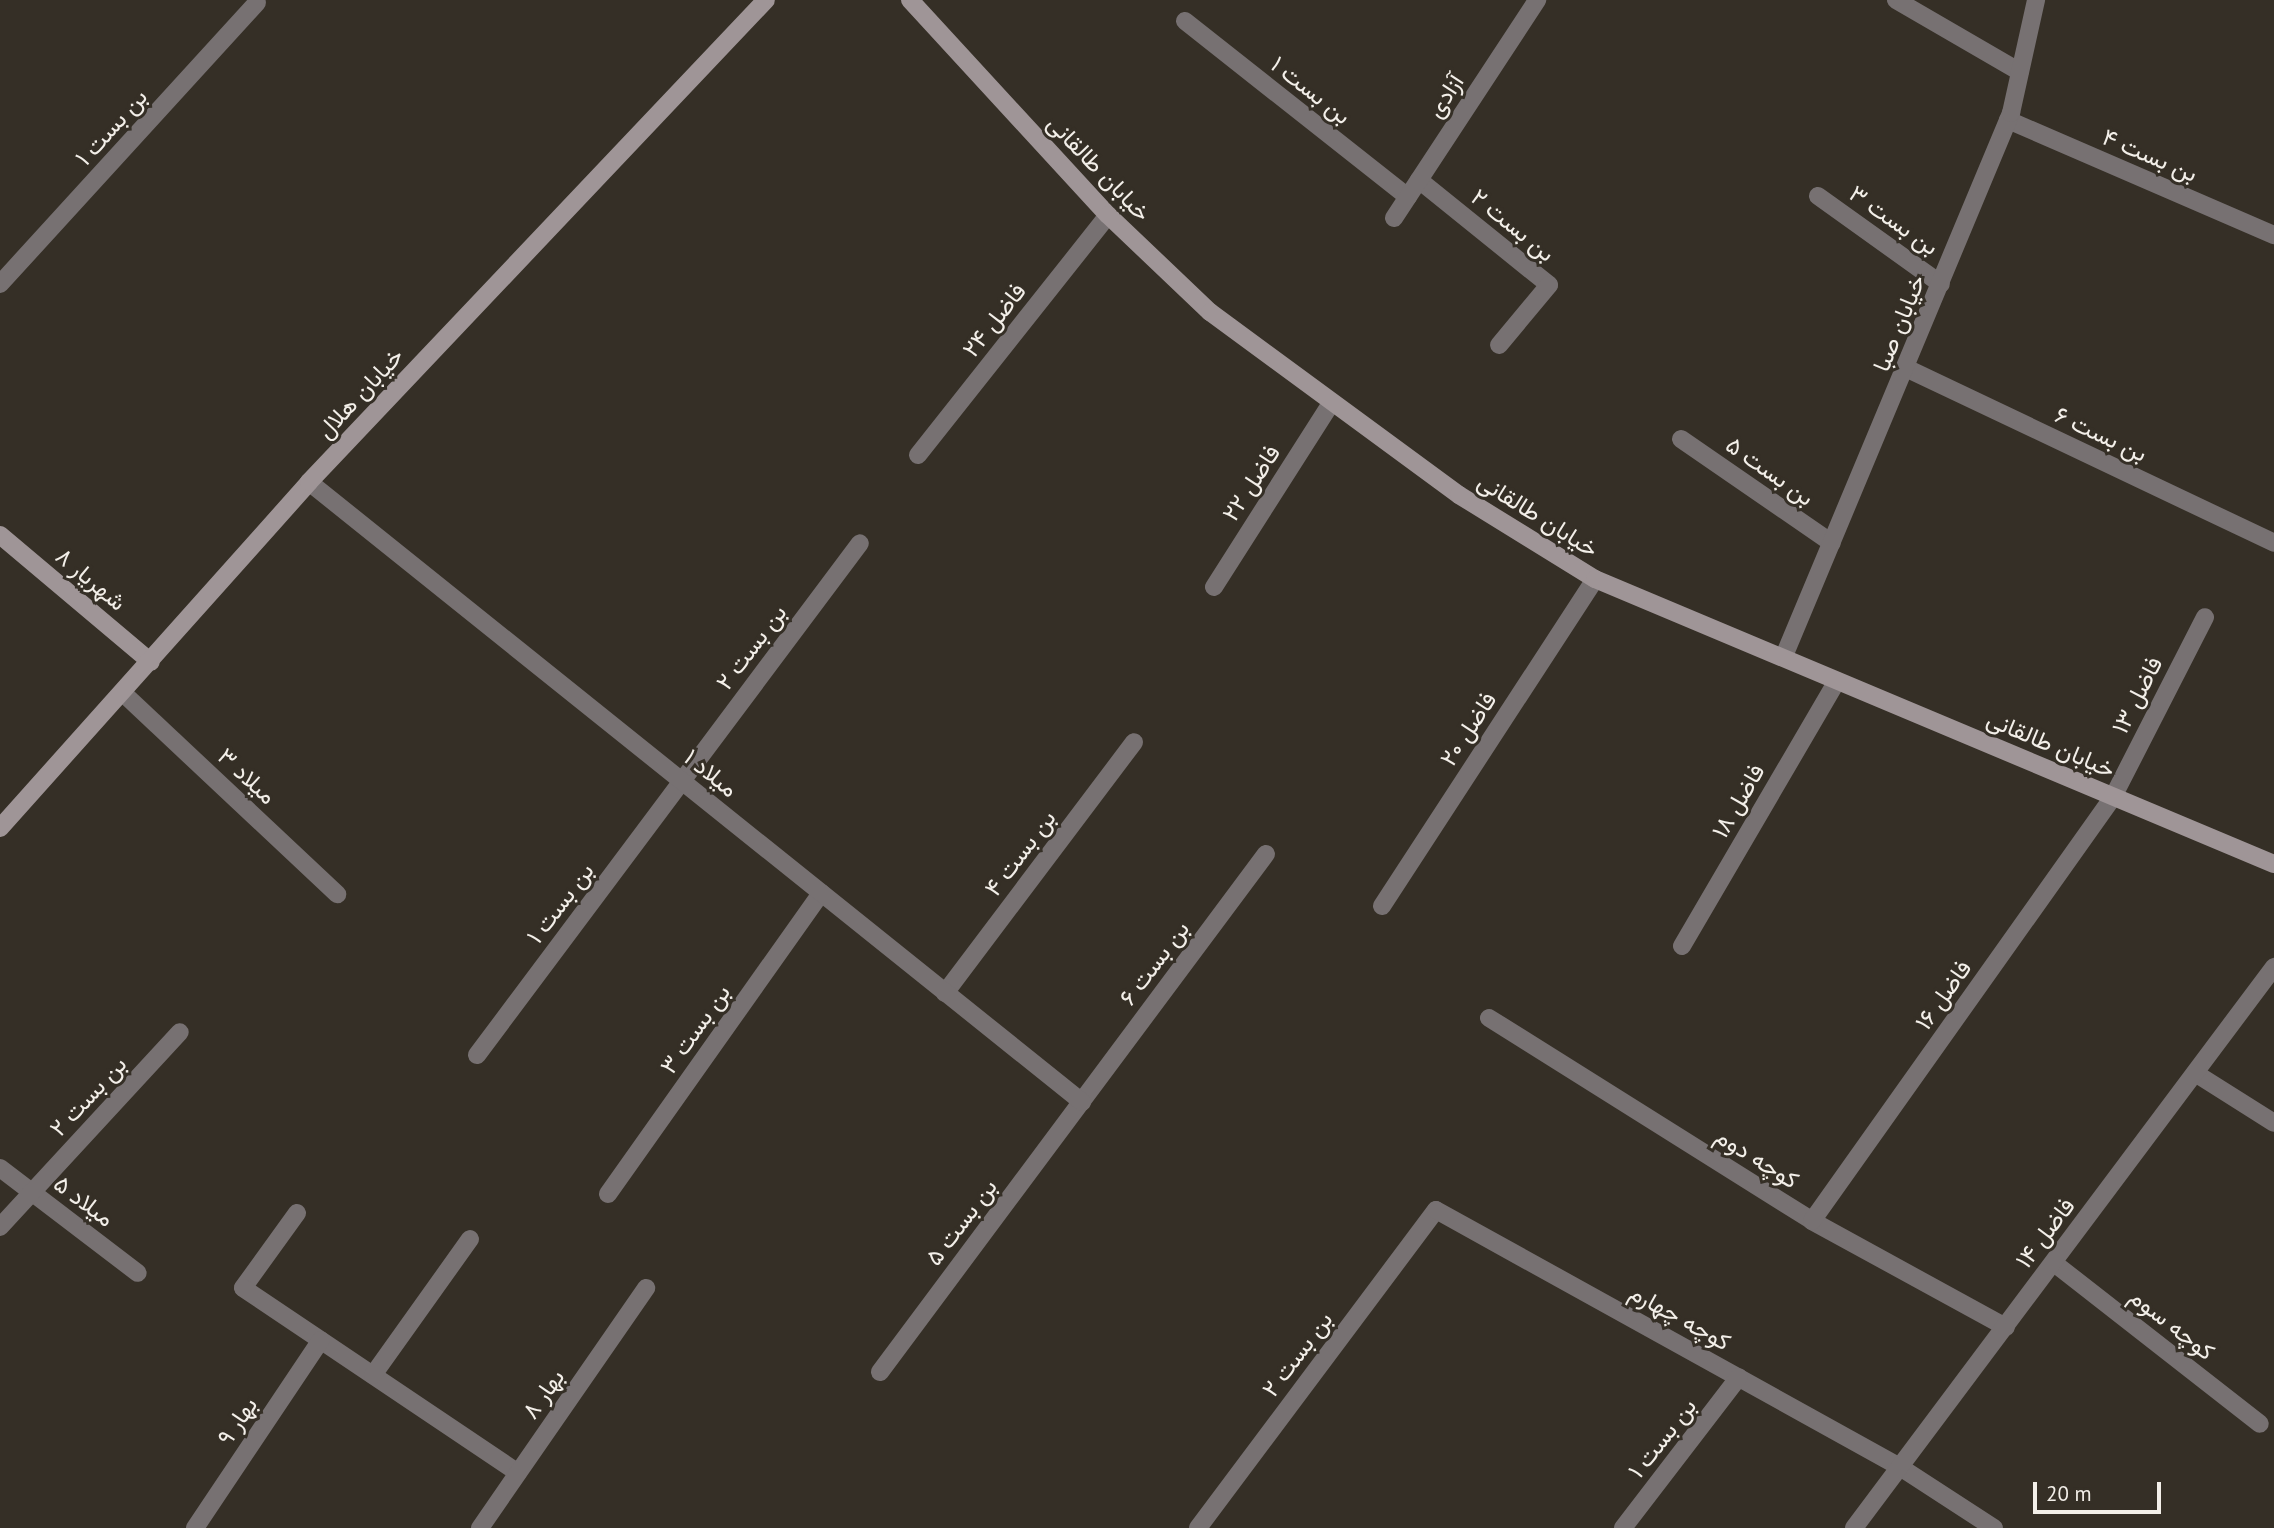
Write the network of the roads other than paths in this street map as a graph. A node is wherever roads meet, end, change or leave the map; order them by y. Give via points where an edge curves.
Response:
1 (766, 0) edge
2 (910, 0) edge
3 (1537, 0) edge
4 (1896, 0) edge
5 (2036, 0) edge
6 (257, 3) dead end
7 (1185, 21) dead end
8 (2020, 72) junction
9 (2008, 120) junction
10 (1419, 180) junction
11 (1818, 196) dead end
12 (1408, 197) junction
13 (1108, 215) junction
14 (1394, 218) dead end
15 (2274, 235) edge
16 (0, 284) edge
17 (1941, 284) junction
18 (1499, 345) dead end
19 (1908, 369) junction
20 (1330, 405) junction
21 (1681, 439) dead end
22 (918, 455) dead end
23 (309, 482) junction
24 (0, 535) edge
25 (860, 543) dead end
26 (1832, 543) junction
27 (2274, 543) edge
28 (1595, 579) junction
29 (1214, 587) dead end
30 (2206, 617) dead end
31 (1784, 656) junction
32 (151, 662) junction
33 (1837, 681) junction
34 (123, 693) junction
35 (1135, 742) dead end
36 (682, 781) junction
37 (2113, 797) junction
38 (0, 828) edge
39 (1266, 854) dead end
40 (2274, 864) edge
41 (821, 893) junction
42 (337, 894) dead end
43 (1382, 906) dead end
44 (1682, 946) dead end
45 (2274, 967) edge
46 (945, 993) junction
47 (1489, 1018) dead end
48 (180, 1032) dead end
49 (477, 1055) dead end
50 (2194, 1073) junction
51 (1082, 1102) junction
52 (2274, 1123) edge
53 (0, 1168) edge
54 (32, 1192) junction
55 (608, 1194) dead end
56 (1436, 1210) joint
57 (297, 1213) dead end
58 (1812, 1221) junction
59 (0, 1227) edge
60 (470, 1239) dead end
61 (2053, 1263) junction
62 (138, 1273) dead end
63 (646, 1288) dead end
64 (2006, 1326) junction
65 (320, 1340) junction
66 (880, 1372) dead end
67 (373, 1375) junction
68 (1739, 1377) junction
69 (2260, 1424) dead end
70 (1900, 1467) junction
71 (518, 1473) junction
72 (195, 1528) edge
73 (480, 1528) edge
74 (1198, 1528) edge
75 (1623, 1528) edge
76 (1854, 1528) edge
77 (1994, 1528) edge

1 - 23 main road, خیابان هلال
2 - 13 main road, خیابان طالقانی
3 - 10 street, آزادی
4 - 8 street
5 - 8 street, خیابان صبا
6 - 16 street, بن بست ۱
7 - 12 street, بن بست ۱
8 - 9 street, خیابان صبا
9 - 15 street, بن بست ۴
9 - 17 street, خیابان صبا
10 - 12 street, آزادی
10 - 18 street, بن بست ۲ via 1549,285
11 - 17 street, بن بست ۳
12 - 14 street, آزادی
13 - 20 main road, خیابان طالقانی via 1210,312
13 - 22 street, فاضل ۲۴
17 - 19 street, خیابان صبا
19 - 26 street, خیابان صبا
19 - 27 street, بن بست ۶
20 - 28 main road, خیابان طالقانی
20 - 29 street, فاضل ۲۲
21 - 26 street, بن بست ۵
23 - 32 main road, خیابان هلال
23 - 36 street, میلاد ۱
24 - 32 main road, شهریار ۸
25 - 36 street, بن بست ۲
26 - 31 street, خیابان صبا
28 - 31 main road, خیابان طالقانی
28 - 43 street, فاضل ۲۰
30 - 37 street, فاضل ۱۳
31 - 33 main road, خیابان طالقانی
32 - 34 main road, خیابان هلال
33 - 37 main road, خیابان طالقانی
33 - 44 street, فاضل ۱۸
34 - 38 main road, خیابان هلال
34 - 42 street, میلاد ۳
35 - 46 street, بن بست ۴
36 - 41 street, میلاد ۱
36 - 49 street, بن بست ۱
37 - 40 main road, خیابان طالقانی
37 - 58 street, فاضل ۱۶
39 - 51 street, بن بست ۶
41 - 46 street, میلاد ۱
41 - 55 street, بن بست ۳
45 - 50 street, فاضل ۱۴
46 - 51 street, میلاد ۱
47 - 58 street, کوچه دوم
48 - 54 street, بن بست ۲
50 - 52 street
50 - 61 street, فاضل ۱۴
51 - 66 street, بن بست ۵
53 - 54 street, میلاد ۵
54 - 59 street
54 - 62 street, میلاد ۵
56 - 68 street, کوچه چهارم
56 - 74 street, بن بست ۲
57 - 65 street via 243,1288
58 - 64 street, کوچه دوم
60 - 67 street
61 - 64 street, فاضل ۱۴
61 - 69 street, کوچه سوم
63 - 71 street, بهار ۸
64 - 70 street, فاضل ۱۴
65 - 67 street
65 - 72 street, بهار ۹
67 - 71 street
68 - 70 street, کوچه چهارم
68 - 75 street, بن بست ۱
70 - 76 street, فاضل ۱۴
70 - 77 street, کوچه چهارم
71 - 73 street, بهار ۸

